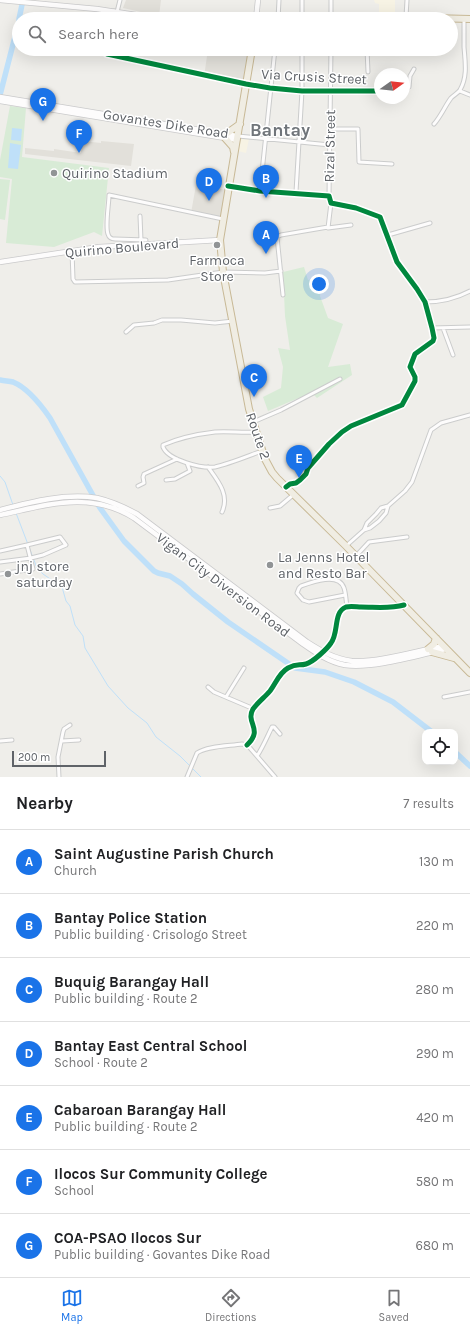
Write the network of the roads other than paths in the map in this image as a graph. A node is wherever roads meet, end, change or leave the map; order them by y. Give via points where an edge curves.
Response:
1 (0, 0) edge
2 (120, 0) edge
3 (258, 0) edge
4 (279, 0) edge
5 (302, 0) edge
6 (331, 0) edge
7 (407, 0) edge
8 (9, 1) edge
9 (116, 11) junction
10 (122, 12) edge
11 (257, 12) edge
12 (278, 12) edge
13 (302, 12) edge
14 (331, 12) edge
15 (406, 12) edge
16 (467, 19) edge
17 (116, 56) edge
18 (251, 56) edge
19 (274, 56) edge
20 (302, 56) edge
21 (331, 56) edge
22 (367, 56) edge
23 (414, 69) dead end
24 (368, 72) dead end
25 (410, 76) edge
26 (246, 84) junction
27 (270, 88) junction
28 (302, 90) junction
29 (330, 91) junction
30 (374, 91) edge
31 (460, 91) junction
32 (470, 95) edge
33 (0, 96) edge
34 (10, 100) junction
35 (0, 101) edge
36 (240, 124) junction
37 (434, 124) dead end
38 (330, 129) junction
39 (225, 136) junction
40 (237, 138) junction
41 (265, 139) junction
42 (299, 142) junction
43 (330, 145) junction
44 (234, 154) junction
45 (392, 164) dead end
46 (228, 186) junction
47 (260, 191) junction
48 (296, 192) junction
49 (329, 196) junction
50 (331, 203) junction
51 (140, 216) dead end
52 (223, 219) junction
53 (430, 223) dead end
54 (351, 225) dead end
55 (328, 227) junction
56 (388, 235) junction
57 (141, 240) junction
58 (146, 240) dead end
59 (220, 240) junction
60 (72, 252) junction
61 (0, 262) edge
62 (281, 271) junction
63 (223, 272) junction
64 (470, 290) edge
65 (283, 295) dead end
66 (425, 302) junction
67 (233, 321) junction
68 (470, 327) edge
69 (432, 328) junction
70 (443, 328) junction
71 (126, 332) dead end
72 (453, 355) dead end
73 (340, 379) dead end
74 (470, 415) edge
75 (253, 422) junction
76 (256, 432) junction
77 (262, 451) junction
78 (177, 459) junction
79 (187, 463) junction
80 (208, 467) junction
81 (166, 480) dead end
82 (138, 486) dead end
83 (286, 487) junction
84 (293, 495) junction
85 (388, 506) junction
86 (21, 508) junction
87 (270, 508) dead end
88 (0, 510) edge
89 (222, 512) dead end
90 (0, 515) edge
91 (364, 530) junction
92 (407, 537) dead end
93 (28, 545) junction
94 (346, 546) junction
95 (0, 551) edge
96 (356, 556) junction
97 (32, 558) junction
98 (0, 562) edge
99 (0, 574) edge
100 (346, 595) junction
101 (404, 605) junction
102 (347, 607) junction
103 (436, 638) junction
104 (444, 647) junction
105 (430, 650) junction
106 (320, 653) junction
107 (455, 658) junction
108 (244, 668) dead end
109 (470, 674) edge
110 (208, 687) dead end
111 (470, 692) edge
112 (226, 697) junction
113 (444, 698) dead end
114 (254, 709) junction
115 (70, 725) dead end
116 (280, 734) dead end
117 (12, 740) dead end
118 (79, 740) dead end
119 (62, 741) junction
120 (0, 742) edge
121 (246, 746) junction
122 (257, 756) junction
123 (59, 777) edge
124 (187, 777) edge
125 (275, 777) edge

1 - 8 main road
2 - 9 street
3 - 11 main road
4 - 12 street
5 - 13 street
6 - 14 street
7 - 15 street
8 - 9 main road
9 - 10 main road
16 - 31 street via 464,48 466,64
17 - 26 street, Via Crusis Street
18 - 26 highway, Route 2
19 - 27 street
20 - 28 street
21 - 29 street, Rizal Street
22 - 24 street
23 - 25 street
26 - 27 street, Via Crusis Street
26 - 36 highway, Route 2
27 - 28 street, Via Crusis Street
27 - 41 street
28 - 29 street, Via Crusis Street
28 - 42 street
29 - 30 street, Via Crusis Street
29 - 38 street, Rizal Street
31 - 32 street
31 - 37 street via 451,97
33 - 34 main road, Govantes Dike Road
34 - 35 main road, Govantes Dike Road
34 - 39 main road, Govantes Dike Road
36 - 39 highway
36 - 40 highway, Route 2
38 - 43 street, Rizal Street
38 - 45 street via 358,129 359,162
39 - 40 main road, Govantes Dike Road
39 - 44 highway
40 - 41 street
40 - 44 highway, Route 2
41 - 42 street
41 - 47 street
42 - 43 street
42 - 48 street
43 - 49 street, Rizal Street
44 - 46 highway, Route 2
46 - 47 street
46 - 52 highway, Route 2
47 - 48 street
48 - 49 street
49 - 50 street, Rizal Street
50 - 55 street
50 - 56 street via 378,216
51 - 57 street
52 - 57 street via 109,195 108,235 115,240
52 - 59 highway, Route 2
53 - 56 street
54 - 55 street
55 - 62 street via 277,237
56 - 66 street via 397,262
57 - 58 street
59 - 60 main road, Quirino Boulevard via 115,245
59 - 63 highway, Route 2
60 - 61 main road, Quirino Boulevard
60 - 63 street via 75,282 168,280
62 - 63 street
62 - 65 street
63 - 67 highway, Route 2
64 - 66 street via 446,301
66 - 69 street
67 - 71 street via 215,323 162,320 134,324
67 - 75 highway, Route 2
68 - 70 street
69 - 70 street
69 - 83 street via 433,341 415,354 410,365 416,379 402,405 342,432 300,480
70 - 72 street
73 - 75 street
74 - 85 street via 441,423 431,430 412,482
75 - 76 highway, Route 2
76 - 77 highway, Route 2
76 - 78 street via 216,432 164,445 164,450
77 - 80 street via 216,467
77 - 83 highway, Route 2 via 272,472
78 - 79 street
78 - 82 street via 144,474 144,483
79 - 80 street
79 - 81 street via 190,471 175,479
80 - 89 street via 222,487 226,504
83 - 84 highway, Route 2
84 - 87 street via 280,506
84 - 94 highway, Route 2
85 - 91 street via 381,508
85 - 91 street via 382,517
86 - 88 main road, Vigan City Diversion Road
86 - 90 main road, Vigan City Diversion Road
86 - 106 main road, Vigan City Diversion Road via 70,501 91,502 118,510 134,518
86 - 106 main road, Vigan City Diversion Road via 71,496 99,498 121,506 136,514
91 - 94 street
92 - 96 street via 368,542
93 - 95 street
93 - 97 street
93 - 97 street via 60,537 66,545
94 - 96 highway, Route 2
96 - 101 highway, Route 2
97 - 98 street
97 - 99 street via 32,570
100 - 100 street via 342,584 331,579 321,579 301,586 297,594 306,602
100 - 102 street
101 - 102 street
101 - 103 highway, Route 2
102 - 106 street via 340,612 332,642
103 - 104 highway, Route 2
103 - 105 highway
104 - 105 main road, Vigan City Diversion Road
104 - 107 highway, Route 2
105 - 106 main road, Vigan City Diversion Road via 358,666 336,663
105 - 107 highway
106 - 114 street via 308,664 294,665 282,671
107 - 109 highway, Route 2
108 - 112 street
110 - 112 street
111 - 113 street
112 - 114 street
114 - 121 street via 252,717 255,733
115 - 119 street via 63,730
116 - 122 street via 272,727
117 - 120 street
118 - 119 street
119 - 123 street via 58,757
121 - 122 street
121 - 124 street via 242,744 197,753
122 - 125 street

